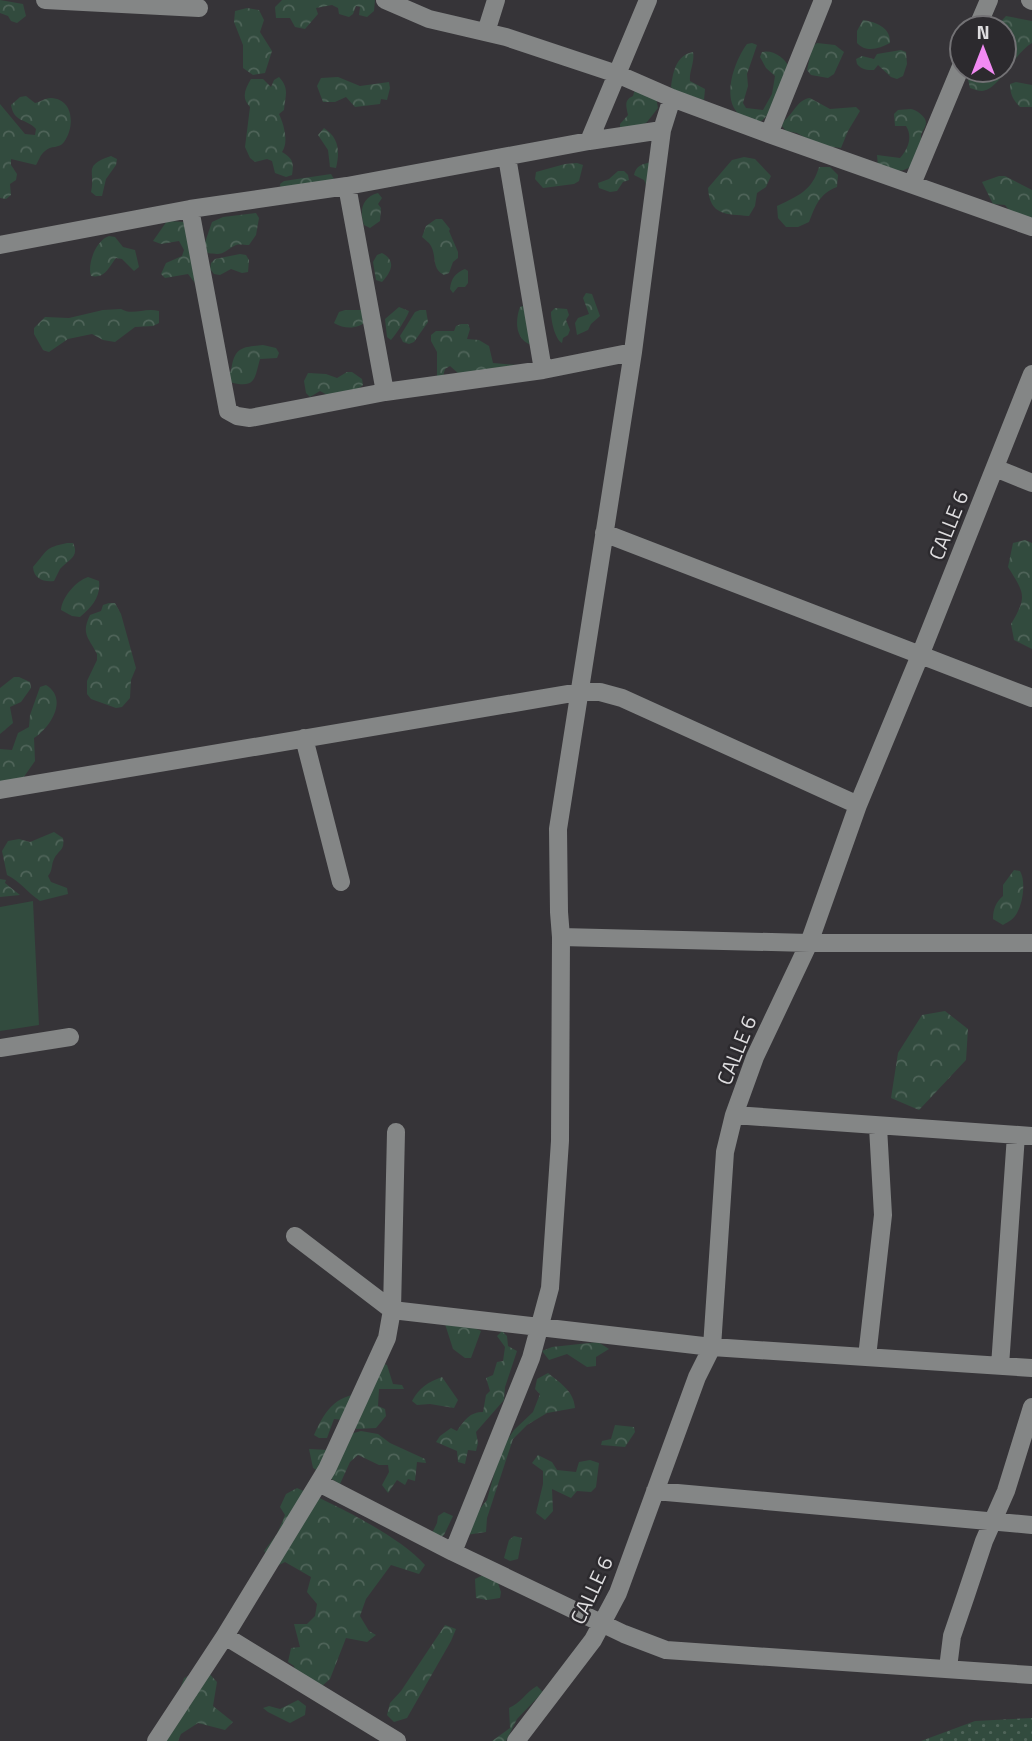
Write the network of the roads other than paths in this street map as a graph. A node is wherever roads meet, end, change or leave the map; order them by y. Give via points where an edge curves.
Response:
1 (45, 0) edge
2 (385, 0) edge
3 (496, 0) edge
4 (648, 0) edge
5 (823, 0) edge
6 (90, 1) edge
7 (199, 8) dead end
8 (486, 32) junction
9 (617, 74) junction
10 (954, 84) edge
11 (672, 98) junction
12 (662, 130) junction
13 (769, 134) junction
14 (589, 141) junction
15 (507, 157) junction
16 (912, 184) junction
17 (347, 186) junction
18 (190, 209) junction
19 (1032, 227) edge
20 (0, 245) edge
21 (633, 352) junction
22 (543, 370) junction
23 (1032, 374) edge
24 (386, 392) junction
25 (995, 468) junction
26 (1032, 483) edge
27 (604, 533) junction
28 (921, 653) junction
29 (579, 692) junction
30 (1032, 698) edge
31 (304, 738) junction
32 (0, 790) edge
33 (858, 804) junction
34 (341, 881) dead end
35 (561, 937) junction
36 (809, 943) junction
37 (1032, 943) edge
38 (70, 1037) dead end
39 (0, 1048) edge
40 (734, 1115) junction
41 (878, 1127) junction
42 (396, 1132) dead end
43 (1024, 1136) edge
44 (295, 1236) dead end
45 (392, 1310) junction
46 (540, 1326) junction
47 (712, 1347) junction
48 (867, 1357) junction
49 (1000, 1366) junction
50 (1032, 1368) edge
51 (1032, 1406) edge
52 (319, 1483) junction
53 (656, 1491) junction
54 (995, 1522) junction
55 (1032, 1525) edge
56 (453, 1552) junction
57 (602, 1623) junction
58 (225, 1636) junction
59 (948, 1668) junction
60 (1032, 1675) edge
61 (156, 1741) edge
62 (397, 1741) edge
63 (516, 1741) edge

1 - 6 street
2 - 8 street via 429,19
3 - 8 street
4 - 9 street
5 - 13 street
6 - 7 street
8 - 9 street
9 - 11 street
9 - 14 street
10 - 16 street
11 - 12 street
11 - 13 street
12 - 14 street
12 - 21 street
13 - 16 street
14 - 15 street
15 - 17 street
15 - 22 street
16 - 19 street
17 - 18 street
17 - 24 street
18 - 20 street
18 - 24 street via 228,411 250,418
21 - 22 street
21 - 27 street
22 - 24 street
23 - 25 street, CALLE 6
25 - 26 street
25 - 28 street, CALLE 6
27 - 28 street
27 - 29 street
28 - 30 street
28 - 33 street, CALLE 6
29 - 31 street
29 - 33 street via 622,698
29 - 35 street via 558,829
31 - 32 street
31 - 34 street
33 - 36 street, CALLE 6
35 - 36 street
35 - 46 street via 560,1141 551,1288
36 - 37 street
36 - 40 street, CALLE 6 via 755,1057
38 - 39 street
40 - 41 street
40 - 47 street, CALLE 6 via 725,1152
41 - 43 street
41 - 48 street via 883,1214
42 - 45 street
43 - 49 street
44 - 45 street
45 - 46 street
45 - 52 street via 387,1338
46 - 47 street
46 - 56 street
47 - 48 street
47 - 53 street, CALLE 6
48 - 49 street
49 - 50 street
51 - 54 street
52 - 56 street
52 - 58 street
53 - 54 street
53 - 57 street, CALLE 6
54 - 55 street
54 - 59 street via 984,1541 953,1636
56 - 57 street
57 - 59 street via 666,1650
57 - 63 street, CALLE 6
58 - 61 street
58 - 62 street
59 - 60 street

